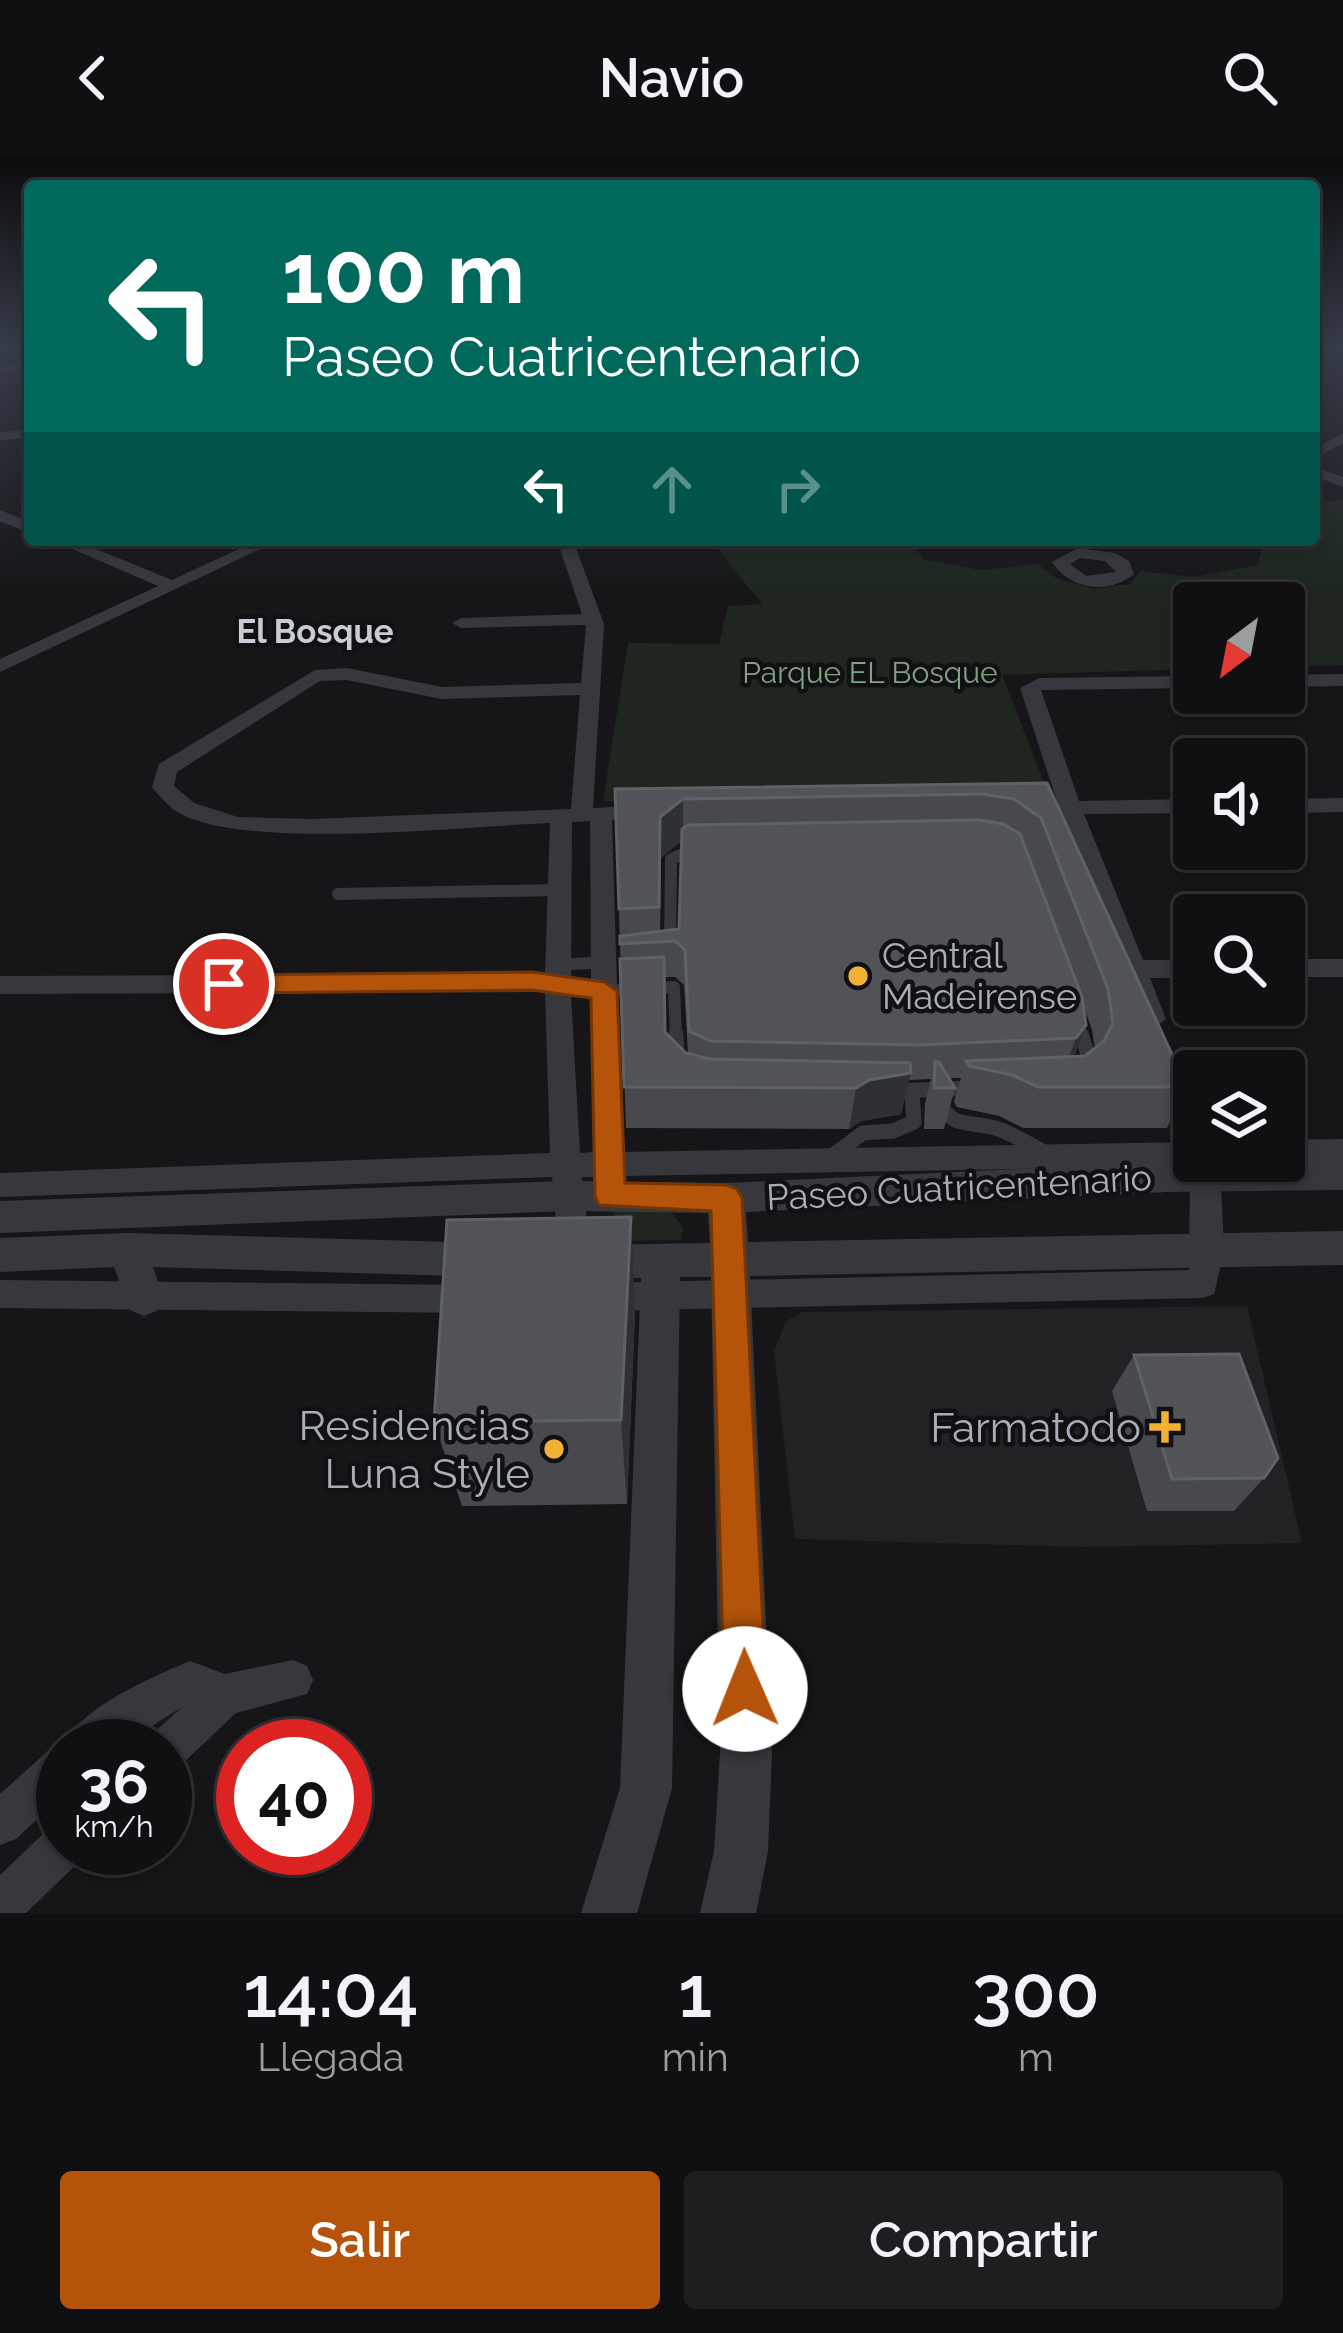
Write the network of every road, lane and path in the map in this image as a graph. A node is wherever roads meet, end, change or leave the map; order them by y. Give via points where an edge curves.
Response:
1 (75, 546) edge
2 (258, 546) edge
3 (567, 546) edge
4 (170, 585) junction
5 (593, 619) junction
6 (461, 623) dead end
7 (4, 661) edge
8 (1343, 680) edge
9 (1305, 681) edge
10 (1173, 682) edge
11 (591, 689) junction
12 (1173, 806) edge
13 (1305, 806) edge
14 (1343, 806) edge
15 (1070, 807) junction
16 (1000, 808) edge
17 (671, 812) edge
18 (581, 814) junction
19 (708, 850) edge
20 (558, 890) junction
21 (338, 894) dead end
22 (651, 960) edge
23 (632, 961) edge
24 (603, 962) junction
25 (1305, 968) edge
26 (1343, 968) edge
27 (1134, 969) junction
28 (1173, 969) edge
29 (555, 974) junction
30 (0, 985) edge
31 (604, 991) junction
32 (1072, 1012) edge
33 (677, 1071) edge
34 (1173, 1074) edge
35 (1067, 1085) edge
36 (999, 1087) edge
37 (935, 1090) junction
38 (866, 1091) edge
39 (912, 1092) junction
40 (1343, 1151) edge
41 (1305, 1152) edge
42 (1053, 1156) junction
43 (826, 1160) junction
44 (1173, 1162) edge
45 (1173, 1166) edge
46 (1305, 1172) edge
47 (1343, 1175) edge
48 (566, 1180) junction
49 (609, 1180) junction
50 (1203, 1182) edge
51 (0, 1185) edge
52 (726, 1198) junction
53 (0, 1217) edge
54 (1343, 1248) edge
55 (128, 1250) junction
56 (1208, 1251) junction
57 (0, 1255) edge
58 (731, 1277) junction
59 (661, 1278) junction
60 (571, 1280) junction
61 (0, 1294) edge
62 (144, 1298) junction
63 (518, 1298) edge
64 (293, 1680) dead end
65 (225, 1695) junction
66 (122, 1719) edge
67 (192, 1726) edge
68 (36, 1790) edge
69 (0, 1823) edge
70 (36, 1872) edge
71 (0, 1906) edge
72 (609, 1913) edge
73 (728, 1913) edge

1 - 4 street
2 - 4 street
3 - 5 street
4 - 7 street
5 - 6 street
5 - 11 street
8 - 9 street
10 - 15 street via 1030,688
11 - 18 street
11 - 18 street via 443,693 337,670 167,769 163,787 186,808 236,824
12 - 15 street
13 - 14 street
15 - 16 street
15 - 27 street
17 - 18 street
18 - 20 street
18 - 24 street
19 - 22 lane via 671,859 670,959
20 - 21 lane
20 - 29 street
23 - 24 lane
24 - 29 lane
24 - 31 street
25 - 26 street
27 - 28 street
27 - 34 street
29 - 30 street
29 - 31 street
29 - 48 street
31 - 33 lane via 673,980
31 - 49 street
32 - 35 lane via 1088,1055 1081,1076
36 - 37 lane
37 - 39 lane
37 - 42 lane via 949,1118 996,1128
38 - 39 lane
39 - 43 lane via 914,1122 863,1133
40 - 41 street
42 - 43 street, Paseo Cuatricentenario
42 - 44 street, Paseo Cuatricentenario
43 - 49 street, Paseo Cuatricentenario
45 - 52 street, Paseo Cuatricentenario
46 - 47 street, Paseo Cuatricentenario
48 - 49 street, Paseo Cuatricentenario
48 - 51 street, Paseo Cuatricentenario
48 - 53 street, Paseo Cuatricentenario
48 - 60 street
49 - 52 street, Paseo Cuatricentenario
50 - 56 street
52 - 58 street
54 - 56 street, Paseo Cuatricentenario
55 - 57 street, Paseo Cuatricentenario
55 - 60 street, Paseo Cuatricentenario
55 - 62 street
56 - 58 street, Paseo Cuatricentenario
58 - 59 street, Paseo Cuatricentenario
58 - 73 street via 746,1730 738,1879
59 - 60 street, Paseo Cuatricentenario
59 - 72 street via 646,1788
61 - 62 street
62 - 63 street
64 - 65 street
65 - 66 street via 190,1681
65 - 67 street
68 - 69 street
70 - 71 street

